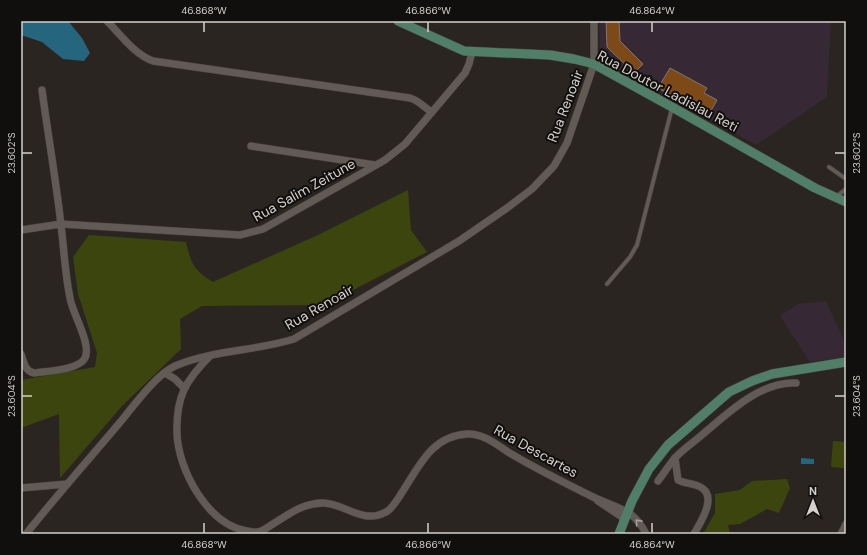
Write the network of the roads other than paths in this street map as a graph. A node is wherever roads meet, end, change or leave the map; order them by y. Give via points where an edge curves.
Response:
1 (107, 21) edge
2 (398, 21) edge
3 (594, 21) edge
4 (472, 52) junction
5 (594, 64) junction
6 (42, 90) dead end
7 (672, 107) junction
8 (432, 112) junction
9 (252, 146) dead end
10 (375, 165) junction
11 (829, 167) dead end
12 (846, 178) edge
13 (846, 189) edge
14 (835, 198) junction
15 (846, 202) edge
16 (61, 224) junction
17 (21, 230) edge
18 (608, 284) dead end
19 (21, 354) edge
20 (210, 356) junction
21 (846, 362) edge
22 (165, 373) junction
23 (796, 383) dead end
24 (184, 388) junction
25 (675, 458) junction
26 (658, 480) dead end
27 (67, 484) junction
28 (21, 488) edge
29 (626, 516) junction
30 (846, 524) edge
31 (261, 533) edge
32 (26, 534) edge
33 (620, 534) edge
34 (646, 534) edge
35 (694, 534) edge
36 (842, 534) edge

1 - 8 street via 132,48 153,61 410,98 417,100
2 - 4 street, Rua Doutor Ladislau Reti via 456,48
3 - 5 street, Rua Renoair
4 - 5 street, Rua Doutor Ladislau Reti via 556,56
4 - 8 street, Rua Salim Zeitune via 465,73
5 - 7 street, Rua Doutor Ladislau Reti
5 - 20 street, Rua Renoair via 567,143 554,166 532,189 459,241 294,339 275,345
6 - 16 street
7 - 14 street, Rua Doutor Ladislau Reti
7 - 18 lane via 637,245
8 - 10 street, Rua Salim Zeitune via 400,149
9 - 10 street
10 - 16 street, Rua Salim Zeitune via 263,229 248,234
11 - 12 lane
13 - 14 lane
14 - 15 street, Rua Doutor Ladislau Reti
16 - 17 street, Rua Salim Zeitune
16 - 19 street via 69,296 87,352 84,360 75,366 34,373 26,368
20 - 22 street, Rua Renoair via 191,360
20 - 24 street, Rua Descartes via 194,372
21 - 29 street via 772,374 729,392 668,445 649,469
22 - 24 street
22 - 27 street, Rua Renoair
23 - 25 street via 775,386 746,399
24 - 31 street, Rua Descartes via 177,434 189,478 206,504 220,519 240,530
25 - 26 street
25 - 35 street via 678,480 695,484 703,488 707,494 706,510
27 - 28 street
27 - 32 street, Rua Renoair
29 - 31 street, Rua Descartes via 606,508 593,497 485,438 470,434 455,436 431,449 387,512 373,516 356,514 325,503 307,504 293,510
29 - 33 street
34 -> 29 street, Rua Descartes via 638,521
30 - 36 street

